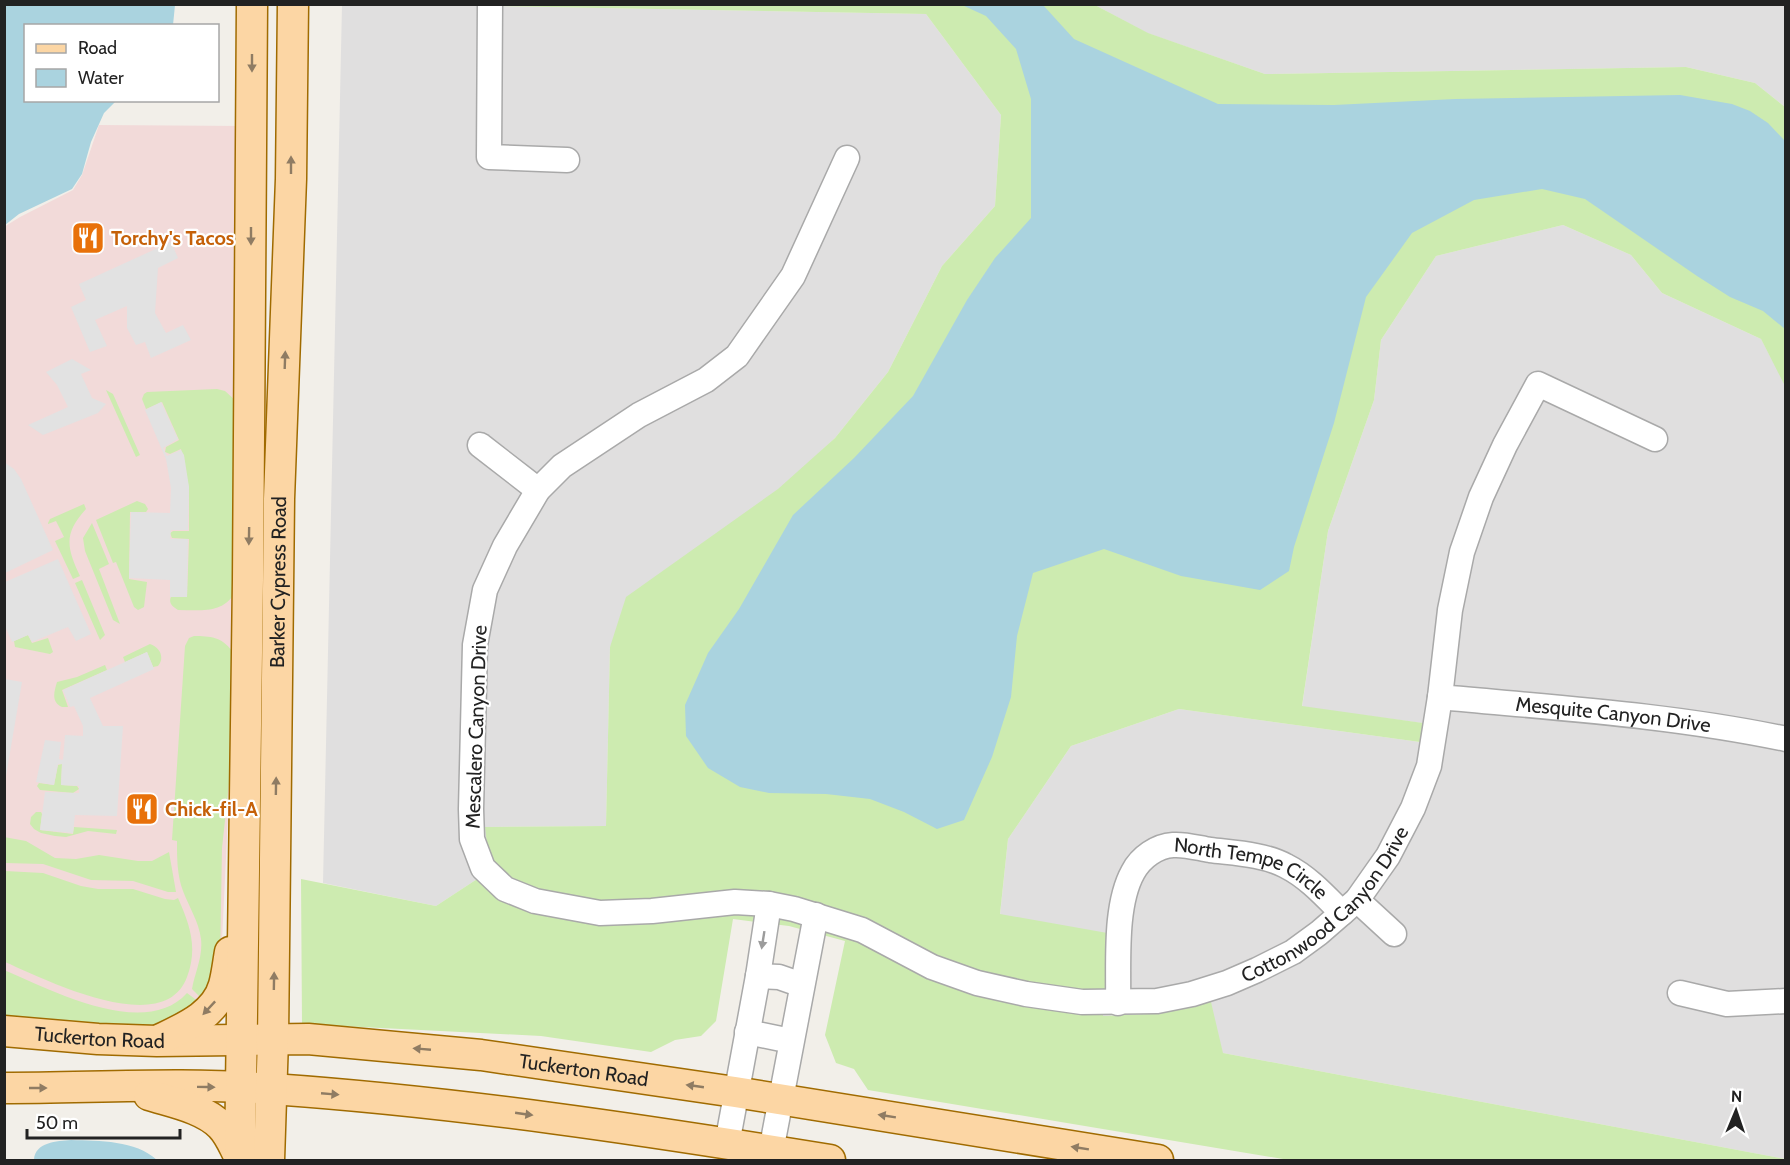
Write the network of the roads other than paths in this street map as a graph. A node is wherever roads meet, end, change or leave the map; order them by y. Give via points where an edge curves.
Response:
1 (252, 4) edge
2 (293, 4) edge
3 (490, 4) edge
4 (847, 158) dead end
5 (567, 160) dead end
6 (250, 379) junction
7 (1655, 439) dead end
8 (480, 445) dead end
9 (538, 490) junction
10 (279, 556) junction
11 (1440, 697) junction
12 (1785, 739) edge
13 (244, 894) junction
14 (769, 904) junction
15 (1350, 906) junction
16 (805, 912) junction
17 (1394, 934) dead end
18 (758, 976) junction
19 (802, 985) junction
20 (1680, 993) dead end
21 (1785, 1001) edge
22 (1118, 1003) junction
23 (4, 1031) edge
24 (747, 1032) junction
25 (243, 1040) junction
26 (273, 1040) junction
27 (158, 1041) junction
28 (791, 1041) junction
29 (4, 1088) edge
30 (129, 1088) junction
31 (241, 1088) junction
32 (272, 1089) junction
33 (735, 1092) junction
34 (780, 1098) junction
35 (727, 1144) junction
36 (771, 1151) junction
37 (250, 1160) edge
38 (830, 1161) edge
39 (1158, 1161) edge

1 -> 6 main road, Barker Cypress Road
10 -> 2 main road, Barker Cypress Road
3 - 5 street via 489,157
4 - 9 street, Mescalero Canyon Drive via 793,276 736,356 706,380 607,435 562,466
6 - 10 main road via 266,384 268,396 266,482
6 -> 13 main road, Barker Cypress Road
7 - 11 street, Cottonwood Canyon Drive via 1538,384 1481,497 1462,552 1450,610
8 - 9 street
9 - 14 street, Mescalero Canyon Drive via 485,590 475,645 472,839 483,868 505,889 536,901 600,913 735,902
26 -> 10 main road, Barker Cypress Road
11 - 12 street, Mesquite Canyon Drive via 1632,714
11 - 15 street, Cottonwood Canyon Drive via 1429,766 1413,808 1388,856
13 - 25 main road, Barker Cypress Road
13 -> 27 main road via 220,996 189,1026
14 - 16 street, Mescalero Canyon Drive
14 -> 18 street
15 - 17 street, North Tempe Circle
15 - 22 street, Cottonwood Canyon Drive via 1293,952 1227,983 1157,1001
15 - 22 street, North Tempe Circle via 1283,864 1174,845 1162,847 1149,853 1133,872 1122,904
16 - 19 street
16 - 22 street, Cottonwood Canyon Drive via 862,930 932,967 977,983 1082,1002
18 - 19 street via 779,977
18 - 24 street
19 - 28 street
20 - 21 street via 1727,1004
23 - 27 main road, Tuckerton Road
24 - 28 street
24 - 33 street
25 - 26 main road, Tuckerton Road
25 - 27 main road, Tuckerton Road
25 - 31 main road, Barker Cypress Road
26 - 32 main road, Barker Cypress Road
33 -> 26 main road, Tuckerton Road via 481,1054 308,1039
28 - 34 street
29 -> 30 main road
30 -> 31 main road
30 - 37 main road via 214,1120
31 - 32 main road
31 - 37 main road, Barker Cypress Road
32 -> 35 main road via 476,1107
32 - 37 main road, Barker Cypress Road
33 - 34 main road, Tuckerton Road
33 - 35 street
34 - 36 street
39 -> 34 main road, Tuckerton Road
35 - 36 main road
36 - 38 main road

